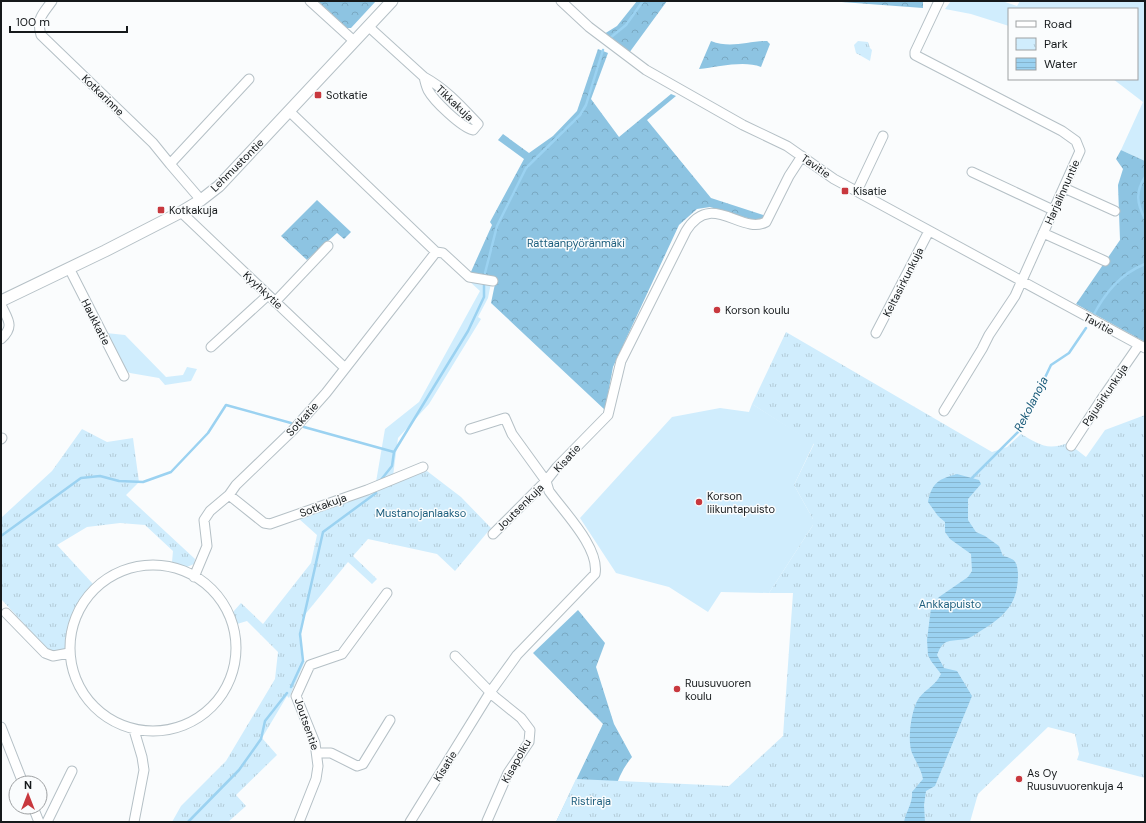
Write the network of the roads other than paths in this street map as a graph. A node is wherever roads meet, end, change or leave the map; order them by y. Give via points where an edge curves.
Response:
1 (52, 1) edge
2 (310, 1) edge
3 (392, 1) edge
4 (561, 1) edge
5 (940, 1) edge
6 (369, 27) junction
7 (354, 41) junction
8 (424, 77) junction
9 (249, 79) dead end
10 (289, 111) junction
11 (883, 136) dead end
12 (802, 156) junction
13 (170, 164) junction
14 (972, 172) dead end
15 (1064, 188) junction
16 (857, 191) junction
17 (201, 200) junction
18 (1053, 210) junction
19 (1115, 211) dead end
20 (180, 212) junction
21 (929, 230) junction
22 (1043, 233) junction
23 (328, 246) dead end
24 (436, 252) junction
25 (1105, 261) dead end
26 (69, 268) junction
27 (493, 280) dead end
28 (1021, 281) junction
29 (271, 299) junction
30 (1, 301) edge
31 (1, 305) edge
32 (876, 333) dead end
33 (1, 339) edge
34 (211, 347) dead end
35 (1142, 347) edge
36 (345, 368) junction
37 (124, 376) dead end
38 (944, 411) dead end
39 (470, 429) dead end
40 (1071, 446) dead end
41 (423, 467) dead end
42 (546, 481) junction
43 (229, 495) junction
44 (493, 534) dead end
45 (194, 577) junction
46 (387, 593) dead end
47 (6, 613) dead end
48 (69, 653) junction
49 (455, 656) dead end
50 (491, 691) junction
51 (390, 720) dead end
52 (1, 727) edge
53 (134, 730) junction
54 (318, 753) junction
55 (72, 771) dead end
56 (20, 775) edge
57 (487, 821) dead end
58 (47, 822) edge
59 (134, 822) edge
60 (299, 822) edge
61 (410, 822) edge

1 - 13 street, Kotkarinne via 40,18 38,26 41,35 153,144
2 - 7 street
3 - 6 main road, Lehmustontie
4 - 12 street, Tavitie via 589,27 646,70
5 - 15 street, Harjalinnuntie via 915,52 916,56 1039,119 1076,141 1079,153
6 - 7 main road, Lehmustontie
6 - 8 street, Tikkakuja
7 - 10 main road, Lehmustontie
8 - 8 street, Tikkakuja via 434,97 466,128 473,130 478,124 468,113 446,91
9 - 13 street
10 - 17 main road, Lehmustontie via 219,186
10 - 24 street
11 - 16 street
12 - 16 street, Tavitie via 834,179
12 - 42 street, Kisatie via 766,222 761,225 754,224 715,214 704,215 691,223 621,361 608,415
13 - 17 street
14 - 18 street
15 - 18 street, Harjalinnuntie
15 - 19 street
16 - 21 street, Tavitie
17 - 20 main road, Lehmustontie
18 - 22 street, Harjalinnuntie
20 - 26 main road, Lehmustontie
20 - 29 street, Kyyhkytie
21 - 28 street, Tavitie
21 - 32 street, Keltasirkunkuja
22 - 25 street
22 - 28 street, Harjalinnuntie
23 - 29 street
24 - 27 street via 443,252 469,277
24 - 36 street, Sotkatie
26 - 30 main road, Lehmustontie
26 - 37 street, Haukkatie
28 - 35 street, Tavitie
28 - 38 street, Harjalinnuntie via 1015,296
29 - 34 street
29 - 36 street, Kyyhkytie
31 - 33 street via 10,325 8,333
35 - 40 street, Pajusirkunkuja via 1100,400
36 - 43 street, Sotkatie via 292,430
39 - 42 street via 505,418 512,434
41 - 43 street, Sotkakuja via 374,488 270,524
42 - 44 street, Joutsenkuja
42 - 50 street, Kisatie via 549,491 590,549 595,560 595,574 527,643
43 - 45 street, Sotkatie via 218,503 204,520 207,546
45 - 48 street via 174,568 154,566 137,566 116,573 88,595 76,614
45 - 53 street via 218,597 230,616 236,646 235,666 229,682 208,711 192,722 181,727
46 - 54 street, Joutsentie via 342,654 310,665 298,689 297,700
47 - 48 street via 44,653 53,656
48 - 53 street via 72,670 88,701 113,721
49 - 50 street
50 - 57 street, Kisapolku via 521,718 531,735 508,773
50 - 61 street, Kisatie
51 - 54 street via 363,764 357,766 331,753
52 - 56 street
53 - 59 street via 144,770
54 - 60 street, Joutsentie via 316,779
55 - 58 street

